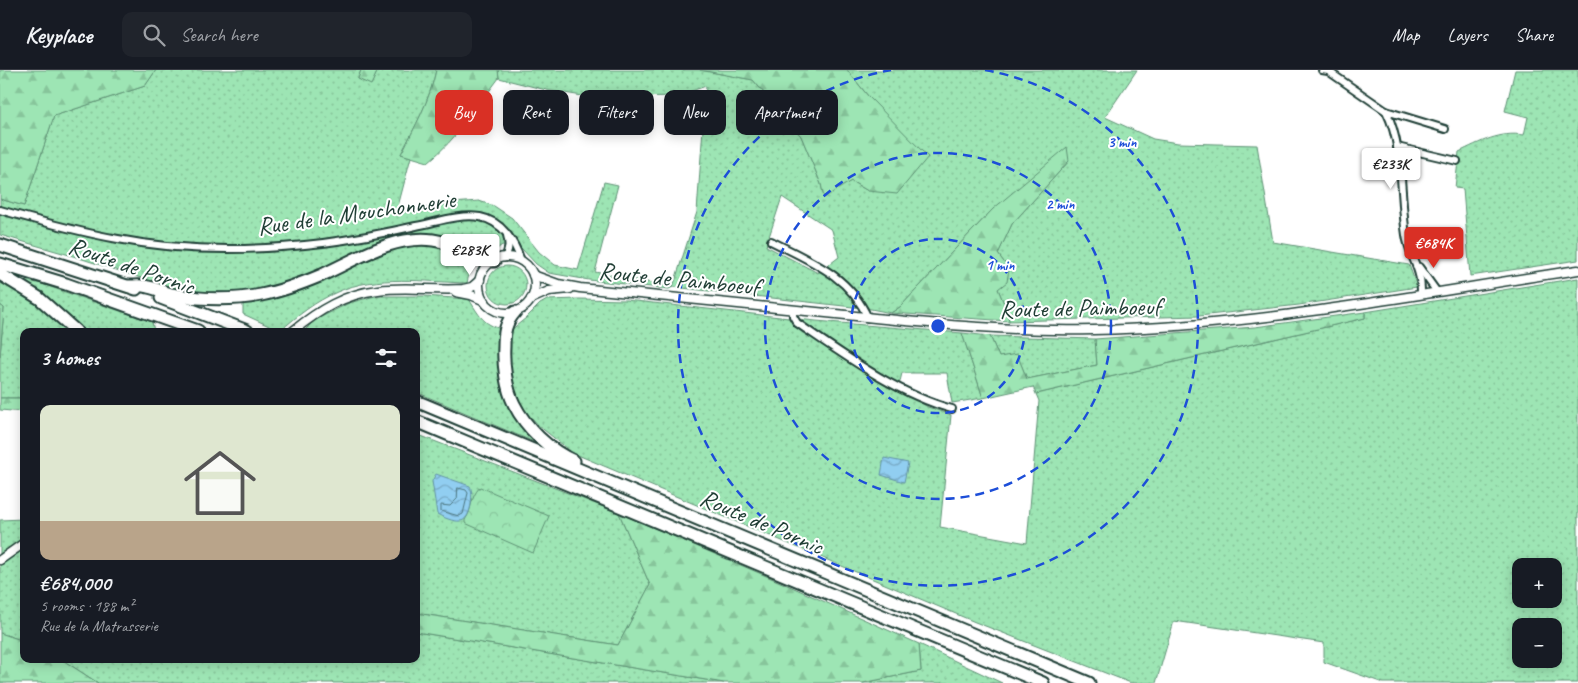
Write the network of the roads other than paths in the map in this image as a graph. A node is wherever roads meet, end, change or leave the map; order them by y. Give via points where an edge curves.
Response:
1 (1326, 70) edge
2 (1386, 111) junction
3 (1445, 129) dead end
4 (1397, 147) junction
5 (1457, 161) dead end
6 (0, 210) edge
7 (506, 234) junction
8 (772, 241) dead end
9 (0, 245) edge
10 (499, 259) junction
11 (1414, 260) junction
12 (521, 262) junction
13 (0, 264) edge
14 (1578, 270) edge
15 (0, 274) edge
16 (533, 275) junction
17 (480, 280) junction
18 (129, 286) junction
19 (580, 288) junction
20 (445, 290) junction
21 (1437, 292) junction
22 (1421, 294) junction
23 (532, 298) junction
24 (485, 301) junction
25 (793, 310) junction
26 (515, 312) junction
27 (868, 318) junction
28 (73, 328) edge
29 (190, 328) edge
30 (240, 328) edge
31 (297, 328) edge
32 (420, 403) edge
33 (952, 409) dead end
34 (420, 423) edge
35 (601, 478) junction
36 (20, 546) edge
37 (0, 560) edge
38 (1043, 683) edge
39 (1089, 683) edge

1 - 2 street
2 - 3 street
2 - 4 street
4 - 5 street
4 - 11 street via 1406,237
6 - 7 street, Rue de la Mouchonnerie via 119,239 216,248 323,242 473,216 492,220
7 - 10 street via 510,245 508,252
7 - 12 street, Rue de la Mouchonnerie via 513,241
8 - 27 street via 840,279 862,304
9 - 18 highway, Route de Pornic
10 - 12 street via 514,258
10 - 17 street via 485,269
10 - 18 highway via 479,257 444,242 425,239 383,247 306,282 261,295 187,297 146,286
11 - 21 street
11 - 22 street
12 - 16 street
13 - 29 highway, Route de Pornic
14 - 21 street, Route de Paimboeuf
15 - 28 highway via 39,298
16 - 19 street, Route de Paimboeuf
16 - 23 street via 535,289
17 - 20 street via 472,287
17 - 24 street via 480,291
18 - 30 highway, Route de Pornic
19 - 23 street, Route de Paimboeuf via 550,291
19 - 25 street, Route de Paimboeuf
20 - 24 street
20 - 31 street via 366,292 335,302
21 - 22 street, Route de Paimboeuf
22 - 27 street, Route de Paimboeuf via 1261,319 1115,330 985,328
23 - 26 street
24 - 26 street via 497,310
25 - 27 street, Route de Paimboeuf
25 - 33 street via 797,323 865,368 927,401
26 - 35 highway via 506,326 504,349 513,403 540,438 565,456 588,466
32 - 35 highway, Route de Pornic
34 - 38 highway, Route de Pornic
35 - 39 highway, Route de Pornic
36 - 37 street

